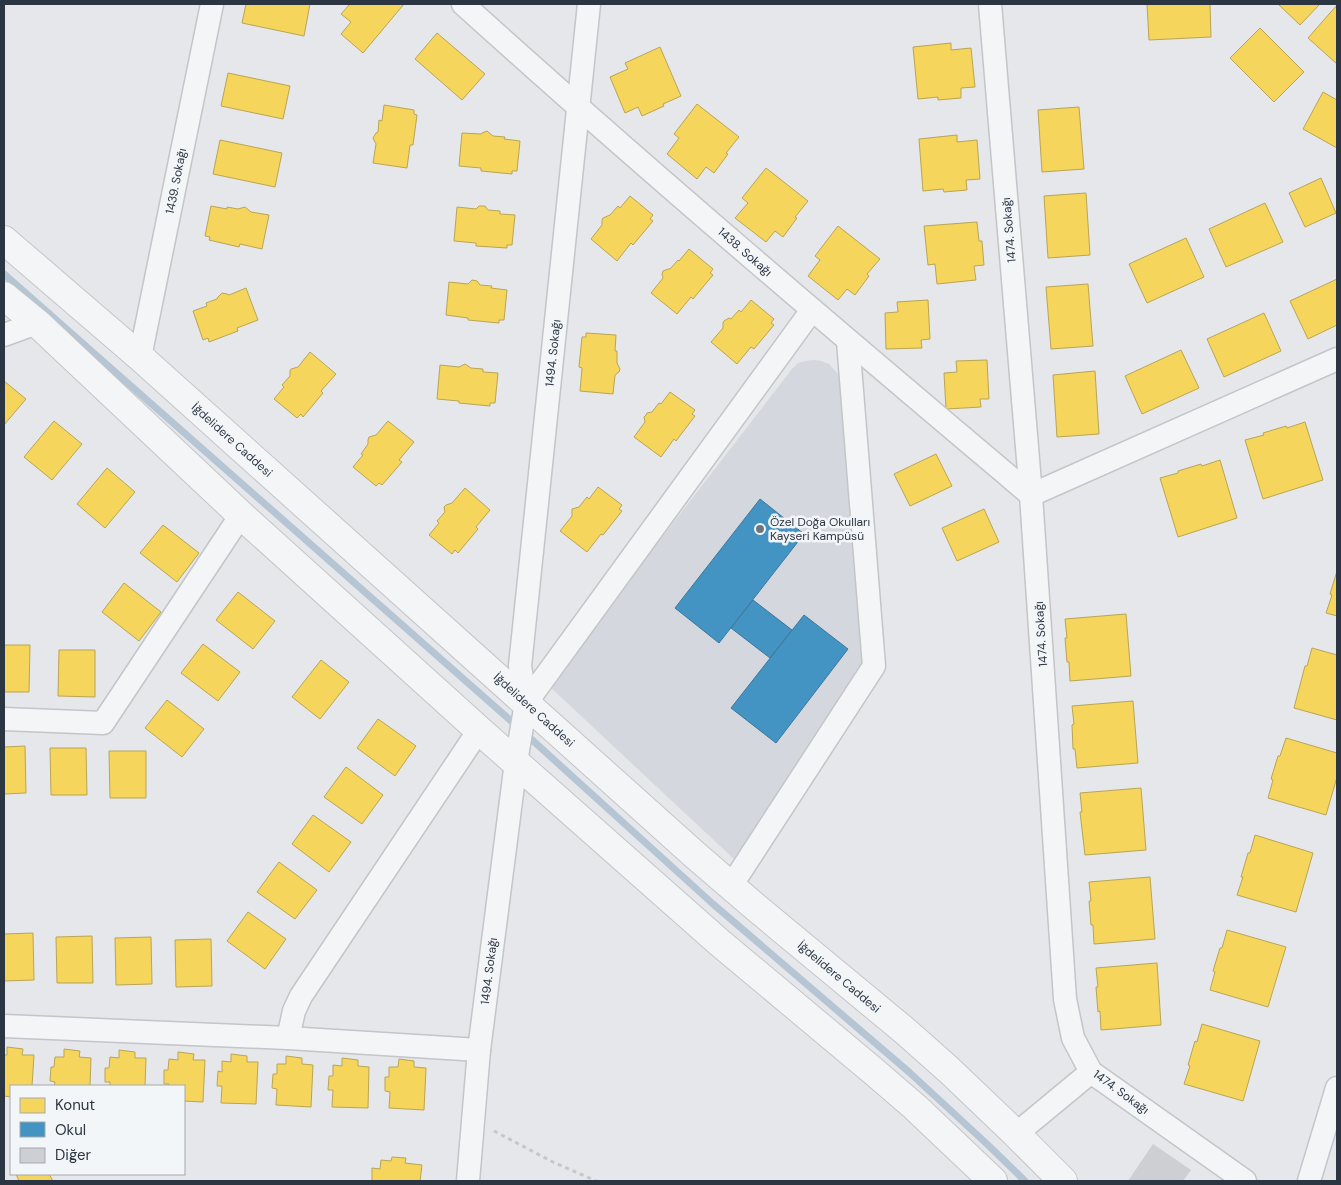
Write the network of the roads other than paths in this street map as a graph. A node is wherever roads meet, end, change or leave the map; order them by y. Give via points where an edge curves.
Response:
1 (212, 4) edge
2 (463, 4) edge
3 (590, 4) edge
4 (990, 4) edge
5 (579, 108) junction
6 (4, 240) edge
7 (4, 296) edge
8 (812, 310) junction
9 (37, 323) junction
10 (4, 336) edge
11 (848, 341) junction
12 (140, 357) junction
13 (1337, 358) edge
14 (1031, 495) junction
15 (241, 515) junction
16 (526, 707) junction
17 (4, 719) edge
18 (479, 730) junction
19 (518, 750) junction
20 (732, 886) junction
21 (4, 1026) edge
22 (288, 1038) junction
23 (479, 1050) junction
24 (1091, 1072) junction
25 (1337, 1088) edge
26 (1016, 1134) junction
27 (468, 1181) edge
28 (993, 1181) edge
29 (1063, 1181) edge
30 (1244, 1181) edge
31 (1309, 1181) edge

1 - 12 street, 1439. Sokağı
2 - 5 street, 1438. Sokağı
3 - 5 street, 1494. Sokağı
4 - 14 street, 1474. Sokağı
5 - 8 street, 1438. Sokağı
5 - 16 street, 1494. Sokağı via 520,666
6 - 12 street, İğdelidere Caddesi
7 - 9 street
8 - 11 street, 1438. Sokağı
8 - 16 street
9 - 10 street
9 - 15 street
11 - 14 street, 1438. Sokağı
11 - 20 street via 874,666
12 - 16 street, İğdelidere Caddesi
13 - 14 street
14 - 24 street, 1474. Sokağı via 1065,999 1073,1038
15 - 17 street via 104,723
15 - 18 street
16 - 19 street, 1494. Sokağı
16 - 20 street, İğdelidere Caddesi
18 - 19 street
18 - 22 street via 301,996
19 - 23 street, 1494. Sokağı
19 - 28 street via 727,948 915,1107
20 - 26 street, İğdelidere Caddesi via 949,1070
21 - 22 street
22 - 23 street
23 - 27 street, 1494. Sokağı
24 - 26 street
24 - 30 street, 1474. Sokağı
25 - 31 street
26 - 29 street, İğdelidere Caddesi

